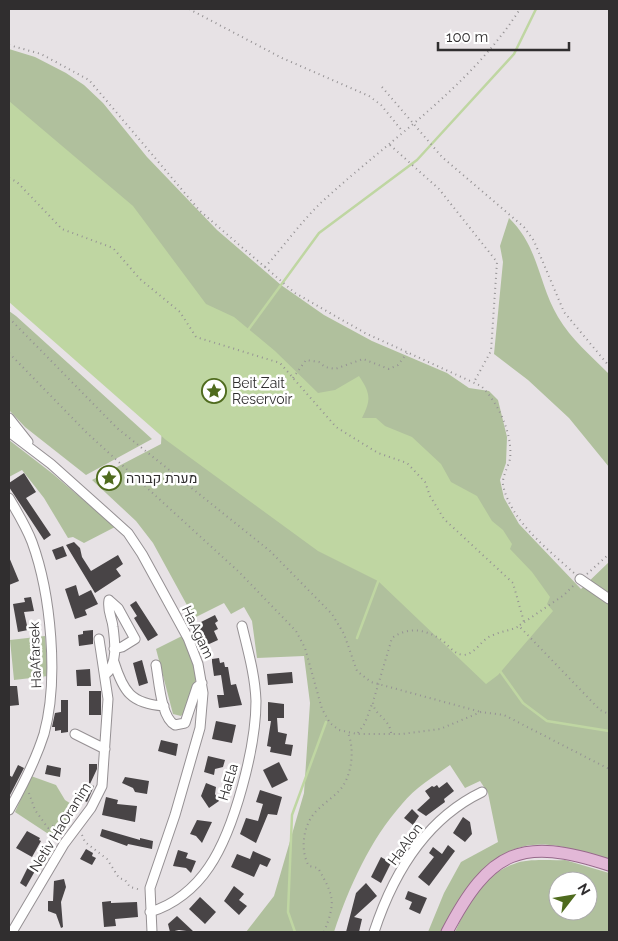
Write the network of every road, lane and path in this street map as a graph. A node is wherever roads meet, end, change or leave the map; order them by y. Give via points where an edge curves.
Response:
1 (189, 9) edge
2 (520, 9) edge
3 (9, 44) edge
4 (382, 87) dead end
5 (413, 125) junction
6 (403, 132) junction
7 (390, 145) junction
8 (9, 178) edge
9 (265, 267) junction
10 (9, 318) edge
11 (9, 353) edge
12 (407, 353) junction
13 (609, 366) edge
14 (293, 378) junction
15 (474, 382) junction
16 (9, 418) edge
17 (9, 432) edge
18 (32, 449) junction
19 (9, 498) edge
20 (609, 554) edge
21 (580, 580) junction
22 (609, 599) edge
23 (524, 622) junction
24 (242, 626) dead end
25 (519, 626) junction
26 (99, 639) dead end
27 (114, 649) junction
28 (114, 662) junction
29 (156, 665) dead end
30 (105, 675) junction
31 (378, 682) junction
32 (202, 683) junction
33 (372, 702) junction
34 (164, 706) junction
35 (481, 712) junction
36 (609, 714) edge
37 (348, 733) junction
38 (391, 733) junction
39 (75, 734) dead end
40 (357, 734) junction
41 (106, 749) junction
42 (609, 769) edge
43 (22, 783) junction
44 (482, 792) dead end
45 (9, 810) edge
46 (75, 828) junction
47 (609, 865) edge
48 (150, 888) junction
49 (150, 912) junction
50 (12, 932) edge
51 (152, 932) edge
52 (324, 932) edge
53 (374, 932) edge
54 (447, 932) edge
55 (485, 932) edge
56 (501, 932) edge

1 - 6 path via 282,58 369,96
2 - 5 path via 464,79
3 - 9 path via 41,54 89,80 200,211
4 - 5 path
5 - 6 path
5 - 13 path via 457,172 524,227 534,241 564,312
6 - 7 path
7 - 9 path via 324,200
7 - 15 path via 438,189 497,262 491,351
8 - 14 path via 17,182 62,229 113,248 140,279 180,312 196,337 280,363
9 - 12 path via 296,293 364,333
10 - 31 path via 117,428 277,558 338,622 357,670 371,682
11 - 37 path via 87,432 239,572 296,631 305,648 322,709 330,723
12 - 14 path via 398,365 389,369 363,359 335,369 306,360
12 - 15 path
14 - 23 path via 336,426 378,453 400,460 414,470 425,482 444,519 513,583
15 - 21 path via 492,399 506,428 510,459 503,483 510,505 534,536
16 - 18 street
17 - 18 street, HaAgam
18 - 32 street, HaAgam via 115,519 131,538 188,638
19 - 43 street, HaAfarsek via 33,544 47,606 51,655 50,703 44,734
20 - 21 path
21 - 22 street
21 - 23 path
23 - 25 path
24 - 49 street, HaEla via 253,673 256,714 252,747 234,809 219,849 203,875 181,896
25 - 31 path via 492,635 477,649 464,655 454,652 432,635 407,630 392,638
25 - 36 path via 600,710
26 - 30 street, Netiv HaOranim
27 - 27 street via 135,639 118,608 109,600
27 - 28 street
28 - 30 street
28 - 34 street via 127,692 145,704
29 - 34 street
30 - 41 street, Netiv HaOranim via 108,700
31 - 33 path
31 - 35 path
32 - 34 street via 197,687 187,717 180,726 168,720
32 - 48 street, HaAgam via 198,741
33 - 38 path via 376,712 389,724
33 - 40 path via 365,723
35 - 38 path via 440,729
35 - 42 path via 504,715
37 - 40 path
37 - 52 path via 351,740 350,769 345,783 308,822 303,844 308,866 318,868 331,890 333,907
38 - 40 path
39 - 41 street
41 - 46 street, Netiv HaOranim via 102,786 91,808
43 - 45 street, HaAfarsek
43 - 46 path via 48,828 60,823
44 - 53 street, HaAlon via 449,812 418,846 390,890
46 - 48 path via 86,842 107,858 119,878 130,887 136,891
46 - 50 street, Netiv HaOranim
47 - 54 main road via 560,851 543,850 514,856 500,862 477,882
48 - 49 street, HaAgam
49 - 51 street, HaAgam
55 - 56 path

